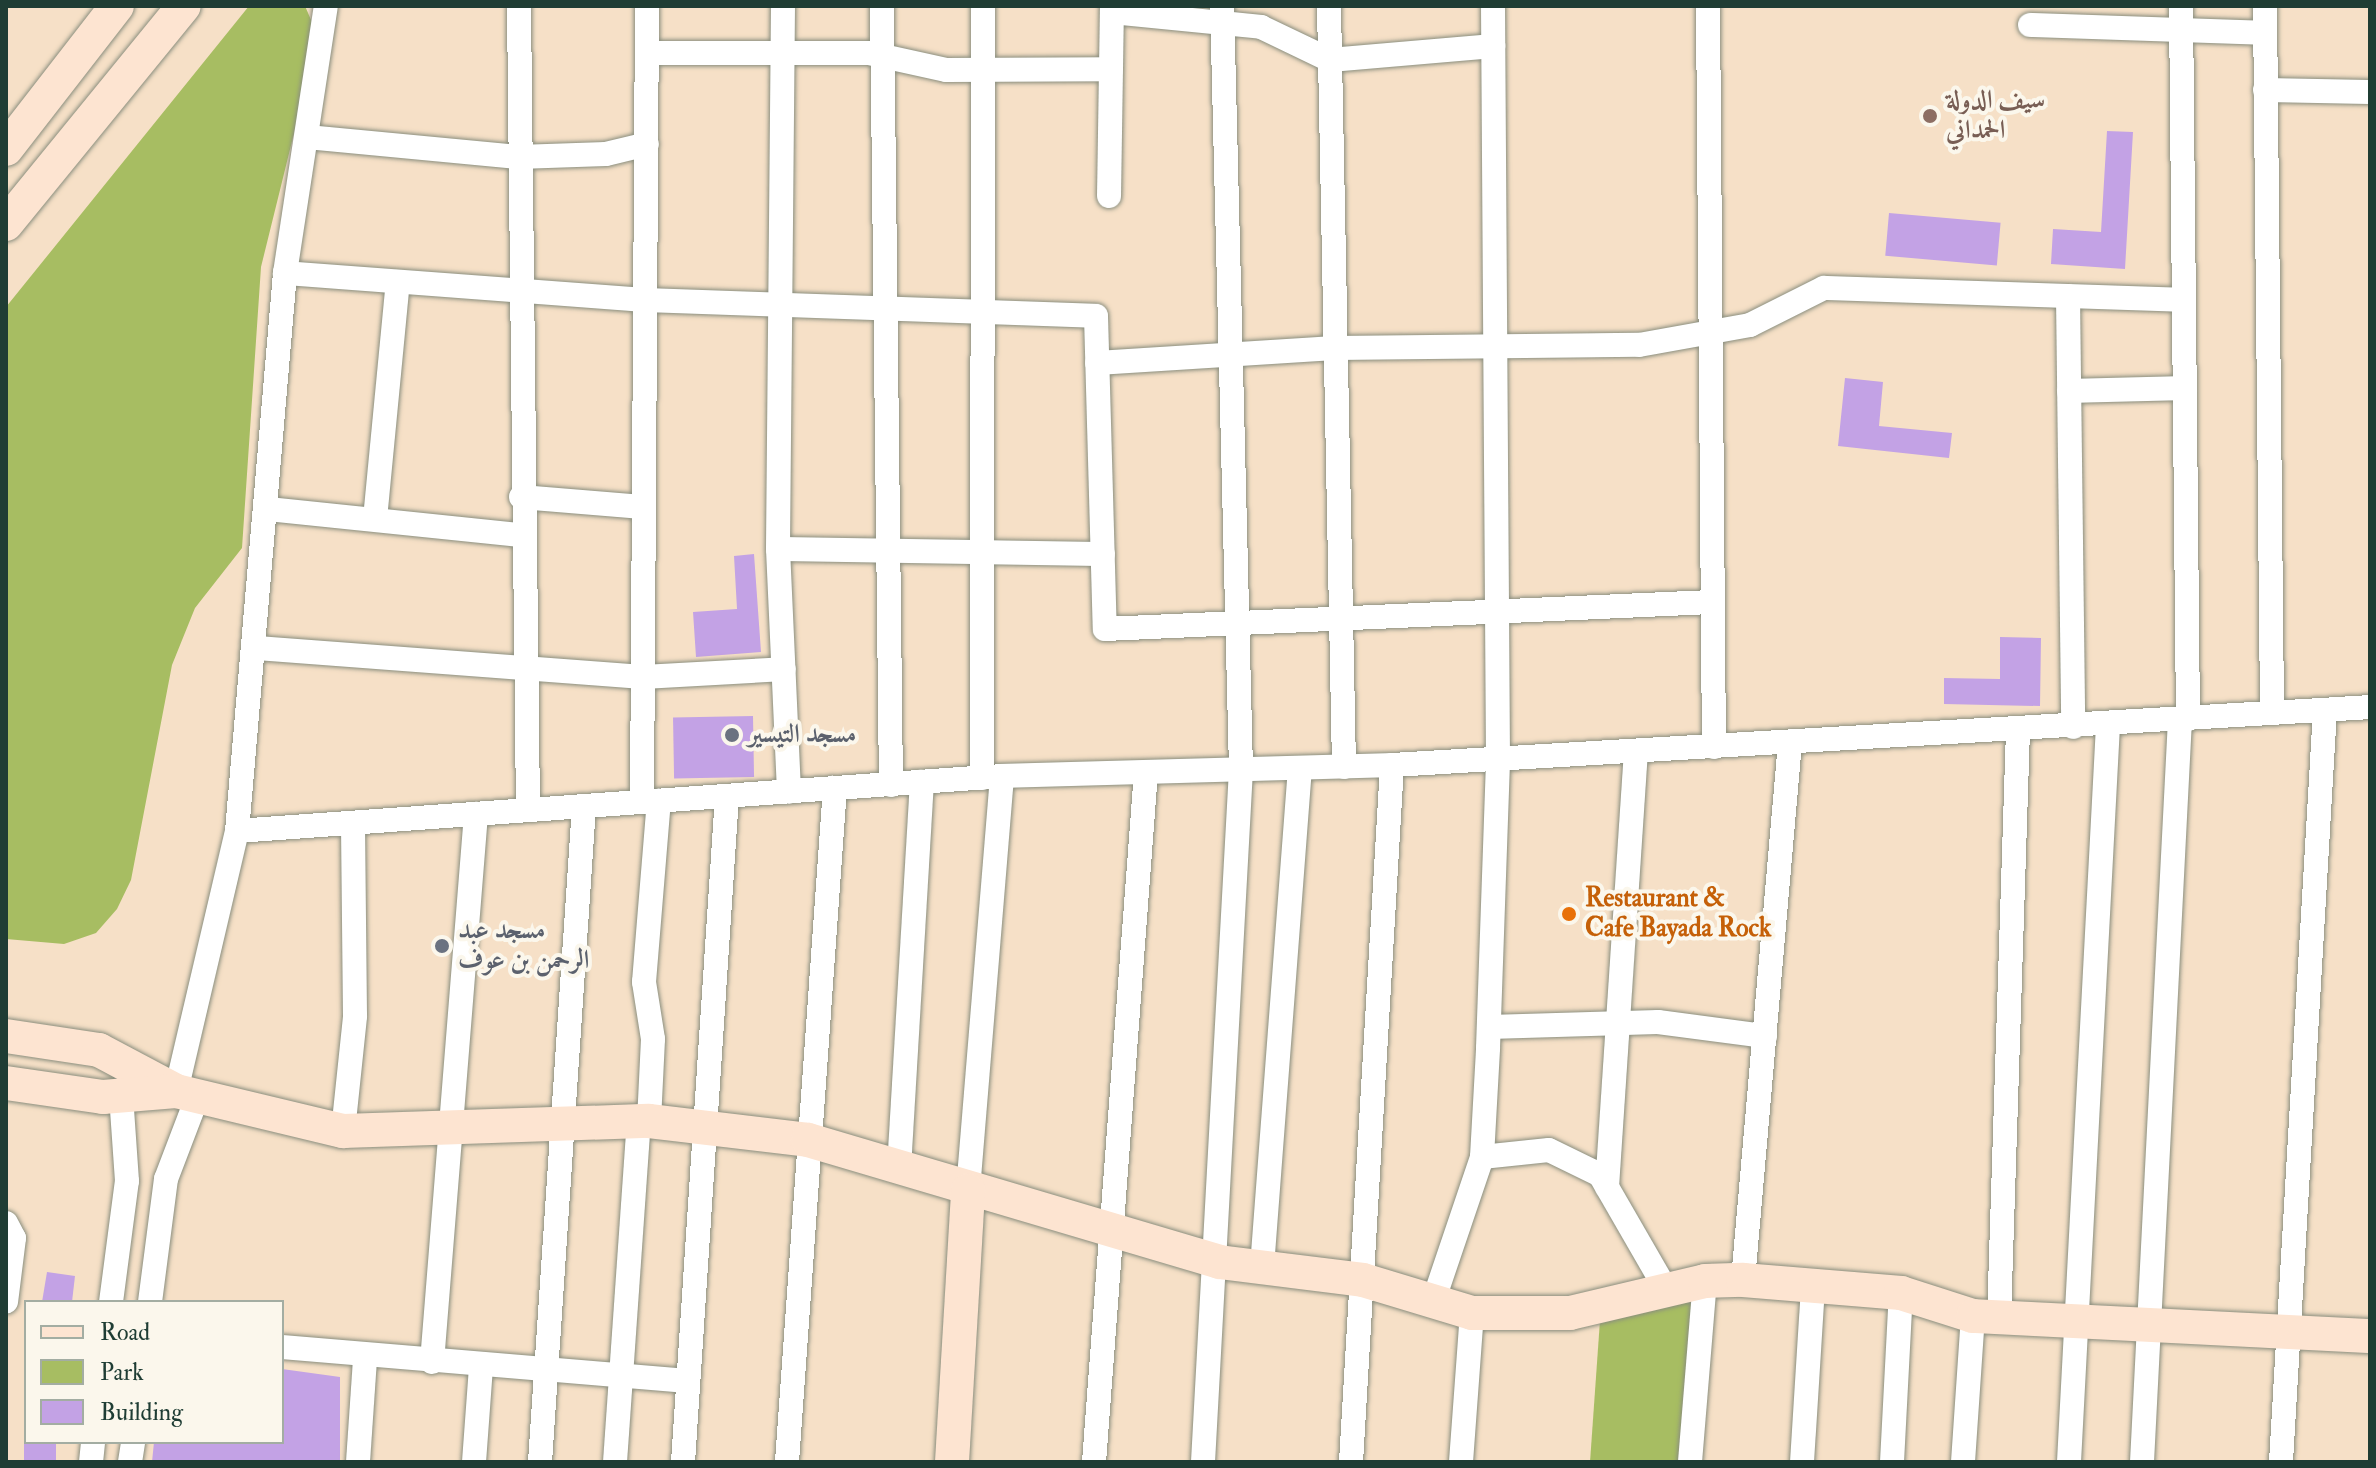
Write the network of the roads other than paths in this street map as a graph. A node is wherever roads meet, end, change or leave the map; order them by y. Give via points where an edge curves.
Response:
1 (117, 6) edge
2 (184, 6) edge
3 (326, 6) edge
4 (519, 6) edge
5 (647, 6) edge
6 (783, 6) edge
7 (882, 6) edge
8 (983, 6) edge
9 (1329, 6) edge
10 (1493, 6) edge
11 (1708, 6) edge
12 (2181, 6) edge
13 (2265, 6) edge
14 (1112, 9) edge
15 (1223, 15) edge
16 (2030, 25) dead end
17 (2180, 31) junction
18 (2265, 33) junction
19 (1493, 46) junction
20 (783, 51) junction
21 (649, 53) junction
22 (883, 58) junction
23 (1330, 60) junction
24 (984, 69) junction
25 (1111, 69) junction
26 (2265, 90) junction
27 (2370, 92) edge
28 (307, 137) junction
29 (647, 144) junction
30 (6, 149) edge
31 (518, 157) junction
32 (1109, 196) dead end
33 (6, 224) edge
34 (285, 273) junction
35 (398, 282) junction
36 (519, 291) junction
37 (2068, 296) junction
38 (643, 300) junction
39 (2184, 300) junction
40 (781, 306) junction
41 (884, 309) junction
42 (986, 312) junction
43 (1714, 333) junction
44 (1498, 346) junction
45 (1335, 348) junction
46 (1229, 355) junction
47 (1097, 363) junction
48 (2185, 388) junction
49 (2069, 391) junction
50 (521, 497) junction
51 (643, 507) junction
52 (268, 509) junction
53 (375, 519) junction
54 (521, 535) junction
55 (778, 549) junction
56 (887, 551) junction
57 (988, 553) junction
58 (1103, 554) junction
59 (1712, 602) junction
60 (1498, 612) junction
61 (1232, 622) junction
62 (1341, 622) junction
63 (257, 648) junction
64 (524, 669) junction
65 (784, 669) junction
66 (643, 677) junction
67 (2370, 707) edge
68 (2325, 710) junction
69 (2272, 713) junction
70 (2184, 719) junction
71 (2108, 724) junction
72 (2073, 727) junction
73 (2018, 730) junction
74 (1790, 743) junction
75 (1714, 747) junction
76 (1636, 752) junction
77 (1498, 759) junction
78 (1392, 765) junction
79 (1344, 767) junction
80 (1300, 768) junction
81 (1241, 770) junction
82 (1146, 772) junction
83 (992, 777) junction
84 (922, 782) junction
85 (891, 785) junction
86 (835, 788) junction
87 (789, 792) junction
88 (727, 796) junction
89 (651, 802) junction
90 (584, 806) junction
91 (528, 810) junction
92 (476, 814) junction
93 (353, 823) junction
94 (237, 831) junction
95 (1621, 1023) junction
96 (1489, 1027) junction
97 (6, 1036) edge
98 (1765, 1036) junction
99 (6, 1083) edge
100 (186, 1095) junction
101 (121, 1096) junction
102 (644, 1121) junction
103 (563, 1126) junction
104 (700, 1126) junction
105 (343, 1131) junction
106 (452, 1132) junction
107 (808, 1140) junction
108 (1482, 1157) junction
109 (899, 1168) junction
110 (1607, 1187) junction
111 (968, 1190) junction
112 (6, 1223) edge
113 (1114, 1234) junction
114 (1219, 1262) junction
115 (1262, 1267) junction
116 (1363, 1280) junction
117 (1743, 1280) junction
118 (1705, 1281) junction
119 (1813, 1285) junction
120 (1667, 1291) junction
121 (1901, 1293) junction
122 (111, 1300) edge
123 (150, 1300) edge
124 (6, 1302) edge
125 (1433, 1302) junction
126 (1472, 1313) junction
127 (1986, 1317) junction
128 (2078, 1321) junction
129 (2150, 1325) junction
130 (2288, 1332) junction
131 (2370, 1336) edge
132 (284, 1347) edge
133 (365, 1358) junction
134 (432, 1362) junction
135 (481, 1366) junction
136 (547, 1371) junction
137 (621, 1376) junction
138 (688, 1381) junction
139 (358, 1462) edge
140 (474, 1462) edge
141 (540, 1462) edge
142 (615, 1462) edge
143 (683, 1462) edge
144 (787, 1462) edge
145 (952, 1462) edge
146 (1094, 1462) edge
147 (1203, 1462) edge
148 (1351, 1462) edge
149 (1461, 1462) edge
150 (1690, 1462) edge
151 (1802, 1462) edge
152 (1892, 1462) edge
153 (1963, 1462) edge
154 (2069, 1462) edge
155 (2142, 1462) edge
156 (2281, 1462) edge

1 - 30 main road
2 - 33 main road
3 - 28 street
4 - 31 street
5 - 21 street
6 - 20 street
7 - 22 street
8 - 24 street
9 - 23 street
10 - 19 street
11 - 43 street
12 - 17 street
13 - 18 street
14 - 15 street
14 - 25 street
15 - 23 street
15 - 46 street
16 - 17 street
17 - 18 street
17 - 39 street
18 - 26 street
19 - 23 street
19 - 44 street
20 - 21 street
20 - 22 street
20 - 40 street
21 - 29 street
22 - 24 street
22 - 41 street
23 - 45 street
24 - 25 street
24 - 42 street
25 - 32 street
26 - 27 street
26 - 69 street
28 - 31 street
28 - 34 street
29 - 31 street via 606,154
29 - 38 street
31 - 36 street
34 - 35 street
34 - 52 street
35 - 36 street
35 - 53 street
36 - 38 street
36 - 50 street
37 - 39 street
37 - 43 street via 1824,288 1750,325
37 - 49 street
38 - 40 street
38 - 51 street
39 - 48 street
40 - 41 street
40 - 55 street
41 - 42 street
41 - 56 street
42 - 47 street via 1096,316
42 - 57 street
43 - 44 street via 1639,345
43 - 59 street
44 - 45 street
44 - 60 street
45 - 46 street
45 - 62 street
46 - 47 street
46 - 61 street
47 - 58 street
48 - 49 street
48 - 70 street
49 - 72 street
50 - 51 street
50 - 54 street
51 - 66 street
52 - 53 street
52 - 63 street
53 - 54 street
54 - 64 street
55 - 56 street
55 - 65 street
56 - 57 street
56 - 85 street
57 - 58 street
57 - 83 street
58 - 61 street via 1105,629
59 - 60 street
59 - 75 street
60 - 62 street
60 - 77 street
61 - 62 street
61 - 81 street
62 - 79 street
63 - 64 street
63 - 94 street
64 - 66 street
64 - 91 street
65 - 66 street
65 - 87 street
66 - 89 street
67 - 68 street
68 - 69 street
68 - 130 street
69 - 70 street
70 - 71 street
70 - 129 street
71 - 72 street
71 - 128 street
72 - 73 street
73 - 74 street
73 - 127 street
74 - 75 street
74 - 98 street
75 - 76 street
76 - 77 street
76 - 95 street
77 - 78 street
77 - 96 street
78 - 79 street
78 - 116 street
79 - 80 street
80 - 81 street
80 - 115 street
81 - 82 street
81 - 114 street
82 - 83 street
82 - 113 street
83 - 84 street
83 - 111 street
84 - 85 street
84 - 109 street
85 - 86 street
86 - 87 street
86 - 107 street
87 - 88 street
88 - 89 street
88 - 104 street
89 - 90 street
89 - 102 street via 644,982 653,1039
90 - 91 street
90 - 103 street
91 - 92 street
92 - 93 street
92 - 106 street
93 - 94 street
93 - 105 street via 355,1016
94 - 100 street
95 - 96 street
95 - 98 street
95 - 110 street
96 - 108 street
97 - 100 main road via 99,1050
98 - 117 street
99 - 101 main road
100 - 101 main road
100 - 105 main road
100 - 123 street via 166,1179
101 - 122 street via 127,1181
102 - 103 main road
102 - 104 main road
102 - 137 street
103 - 106 main road
103 - 136 street
104 - 107 main road
104 - 138 street
105 - 106 main road
106 - 134 street
107 - 109 main road
107 - 144 street
108 - 110 street via 1549,1150 1577,1159
108 - 125 street
109 - 111 main road
110 - 120 street
111 - 113 main road
111 - 145 main road
112 - 124 street via 14,1238
113 - 114 main road
113 - 146 street
114 - 115 main road
114 - 147 street
115 - 116 main road
116 - 125 main road
116 - 148 street
117 - 118 main road
117 - 119 main road
118 - 120 main road
118 - 150 street
119 - 121 main road
119 - 151 street
120 - 126 main road via 1570,1313
121 - 127 main road
121 - 152 street
125 - 126 main road
126 - 149 street
127 - 128 main road
127 - 153 street
128 - 129 main road
128 - 154 street
129 - 130 main road
129 - 155 street
130 - 131 main road
130 - 156 street
132 - 133 street
133 - 134 street
133 - 139 street
134 - 135 street
135 - 136 street
135 - 140 street
136 - 137 street
136 - 141 street
137 - 138 street
137 - 142 street
138 - 143 street

